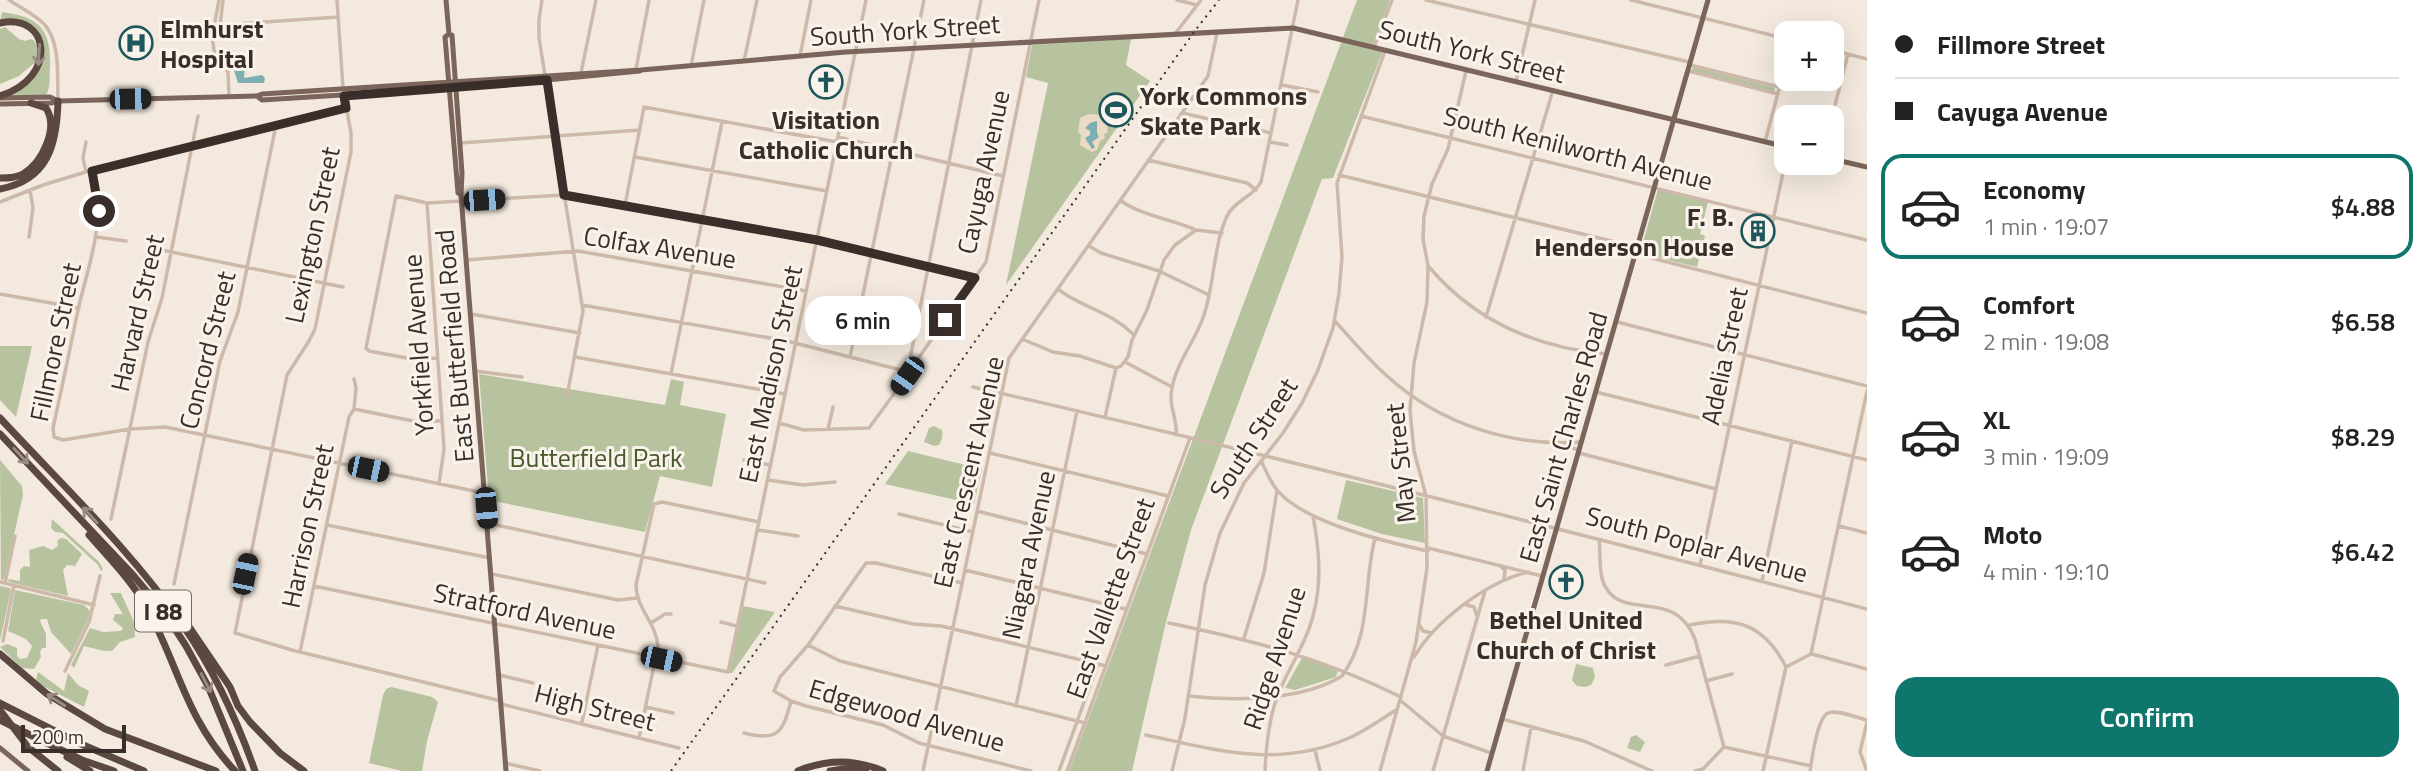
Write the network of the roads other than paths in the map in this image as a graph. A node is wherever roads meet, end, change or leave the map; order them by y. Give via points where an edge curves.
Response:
1 (9, 0) edge
2 (221, 0) edge
3 (337, 0) edge
4 (446, 0) edge
5 (542, 0) edge
6 (596, 0) edge
7 (649, 0) edge
8 (704, 0) edge
9 (757, 0) edge
10 (811, 0) edge
11 (866, 0) edge
12 (924, 0) edge
13 (981, 0) edge
14 (1039, 0) edge
15 (1177, 0) edge
16 (1201, 0) edge
17 (1298, 0) edge
18 (1392, 0) edge
19 (1426, 0) edge
20 (1535, 0) edge
21 (1631, 0) edge
22 (1708, 0) edge
23 (1197, 5) junction
24 (338, 17) junction
25 (1704, 17) junction
26 (0, 23) edge
27 (1529, 24) junction
28 (1293, 28) junction
29 (1217, 31) junction
30 (449, 34) junction
31 (1175, 34) junction
32 (1774, 36) edge
33 (1030, 42) junction
34 (972, 45) junction
35 (1374, 47) junction
36 (914, 48) junction
37 (1386, 49) junction
38 (855, 52) junction
39 (1844, 53) edge
40 (1848, 54) junction
41 (800, 56) junction
42 (1867, 59) edge
43 (744, 61) junction
44 (691, 66) junction
45 (1690, 66) junction
46 (447, 68) junction
47 (1466, 69) junction
48 (639, 70) junction
49 (580, 74) junction
50 (546, 78) junction
51 (1516, 81) junction
52 (439, 82) junction
53 (452, 85) junction
54 (1282, 85) junction
55 (1774, 86) edge
56 (468, 87) junction
57 (1553, 90) junction
58 (1778, 91) edge
59 (1318, 92) dead end
60 (343, 93) junction
61 (1778, 94) junction
62 (0, 97) edge
63 (229, 97) junction
64 (58, 101) junction
65 (457, 102) junction
66 (31, 103) junction
67 (0, 104) edge
68 (1835, 105) edge
69 (346, 108) junction
70 (1182, 113) junction
71 (198, 116) dead end
72 (1361, 116) junction
73 (1675, 119) junction
74 (722, 122) junction
75 (51, 123) junction
76 (276, 125) junction
77 (640, 130) junction
78 (1271, 133) junction
79 (555, 136) junction
80 (1450, 137) junction
81 (837, 139) junction
82 (86, 142) dead end
83 (1270, 142) junction
84 (1765, 142) junction
85 (457, 143) junction
86 (1774, 144) edge
87 (1287, 145) dead end
88 (192, 146) junction
89 (893, 150) junction
90 (635, 157) junction
91 (1534, 157) junction
92 (1149, 160) junction
93 (1844, 162) edge
94 (947, 163) junction
95 (1867, 167) edge
96 (92, 171) junction
97 (712, 171) junction
98 (86, 172) junction
99 (1339, 175) junction
100 (1783, 175) edge
101 (1003, 176) junction
102 (0, 177) edge
103 (1656, 187) junction
104 (0, 189) edge
105 (30, 190) junction
106 (1256, 190) junction
107 (827, 191) junction
108 (564, 195) junction
109 (1428, 197) junction
110 (461, 198) junction
111 (1121, 201) junction
112 (0, 202) edge
113 (427, 203) junction
114 (625, 205) junction
115 (1774, 216) junction
116 (1516, 218) junction
117 (702, 220) junction
118 (1196, 230) junction
119 (1222, 233) junction
120 (29, 237) dead end
121 (97, 237) junction
122 (817, 240) junction
123 (1867, 240) edge
124 (126, 241) dead end
125 (1088, 246) junction
126 (152, 248) dead end
127 (172, 251) junction
128 (573, 251) junction
129 (1637, 251) junction
130 (872, 253) junction
131 (466, 260) junction
132 (1428, 265) junction
133 (927, 266) junction
134 (247, 267) junction
135 (692, 271) junction
136 (1159, 271) junction
137 (975, 278) junction
138 (324, 283) junction
139 (1759, 286) junction
140 (343, 287) dead end
141 (1058, 289) junction
142 (806, 291) junction
143 (0, 294) edge
144 (1209, 295) junction
145 (582, 305) junction
146 (79, 308) junction
147 (1867, 313) edge
148 (470, 314) junction
149 (1486, 317) junction
150 (1335, 321) junction
151 (1617, 321) junction
152 (681, 323) junction
153 (580, 332) junction
154 (1134, 335) junction
155 (1022, 339) junction
156 (795, 344) junction
157 (1607, 354) junction
158 (1744, 355) junction
159 (575, 357) junction
160 (850, 357) junction
161 (437, 358) junction
162 (1125, 362) junction
163 (1116, 368) junction
164 (908, 369) junction
165 (475, 371) junction
166 (671, 374) junction
167 (522, 377) dead end
168 (354, 379) dead end
169 (1867, 386) edge
170 (973, 387) dead end
171 (1172, 387) junction
172 (1867, 391) edge
173 (1596, 392) junction
174 (1002, 393) junction
175 (785, 394) junction
176 (1411, 395) junction
177 (567, 396) dead end
178 (833, 407) dead end
179 (354, 409) junction
180 (1077, 411) junction
181 (1105, 417) junction
182 (0, 418) edge
183 (442, 421) junction
184 (779, 423) junction
185 (1730, 425) junction
186 (130, 429) junction
187 (828, 429) junction
188 (0, 434) edge
189 (205, 435) junction
190 (1176, 435) junction
191 (1190, 438) junction
192 (1792, 441) junction
193 (1582, 442) junction
194 (1558, 443) junction
195 (271, 449) junction
196 (1579, 452) junction
197 (990, 453) junction
198 (1853, 457) junction
199 (1263, 458) junction
200 (744, 460) dead end
201 (1867, 460) edge
202 (339, 463) junction
203 (770, 465) junction
204 (1065, 471) junction
205 (41, 478) junction
206 (767, 480) junction
207 (835, 482) dead end
208 (439, 484) junction
209 (1716, 489) junction
210 (1277, 490) junction
211 (484, 492) junction
212 (1168, 496) junction
213 (1426, 496) junction
214 (977, 511) junction
215 (899, 514) dead end
216 (1313, 516) junction
217 (111, 519) dead end
218 (759, 522) junction
219 (487, 523) junction
220 (326, 525) junction
221 (1838, 526) junction
222 (1556, 528) junction
223 (758, 530) junction
224 (1052, 530) junction
225 (973, 532) junction
226 (1867, 533) edge
227 (15, 536) dead end
228 (798, 536) dead end
229 (1375, 538) junction
230 (1599, 539) junction
231 (1428, 549) junction
232 (1147, 554) junction
233 (641, 556) junction
234 (490, 558) junction
235 (137, 565) junction
236 (1500, 565) junction
237 (1700, 565) junction
238 (965, 570) junction
239 (1528, 572) junction
240 (491, 574) junction
241 (100, 576) dead end
242 (1542, 576) junction
243 (747, 579) junction
244 (1504, 579) junction
245 (1762, 581) junction
246 (2, 582) edge
247 (765, 583) dead end
248 (963, 583) junction
249 (174, 584) dead end
250 (14, 585) junction
251 (314, 586) junction
252 (1040, 589) junction
253 (1485, 591) junction
254 (1824, 597) junction
255 (637, 598) junction
256 (94, 605) junction
257 (1465, 605) junction
258 (835, 606) junction
259 (1126, 609) junction
260 (1867, 609) edge
261 (671, 614) dead end
262 (1477, 619) junction
263 (721, 622) dead end
264 (1169, 623) dead end
265 (495, 624) junction
266 (651, 624) junction
267 (1689, 625) junction
268 (737, 626) junction
269 (1419, 626) junction
270 (953, 629) junction
271 (1198, 629) junction
272 (234, 633) joint
273 (1432, 633) junction
274 (1244, 639) junction
275 (3, 641) dead end
276 (598, 645) junction
277 (808, 645) junction
278 (1028, 647) junction
279 (300, 652) junction
280 (0, 654) edge
281 (1299, 654) junction
282 (1811, 654) junction
283 (1700, 656) junction
284 (656, 658) junction
285 (1411, 662) junction
286 (1098, 664) junction
287 (1666, 665) dead end
288 (1106, 666) junction
289 (1786, 667) junction
290 (1867, 668) edge
291 (65, 671) dead end
292 (1346, 671) junction
293 (728, 673) joint
294 (1732, 674) dead end
295 (499, 675) junction
296 (1706, 681) junction
297 (533, 683) dead end
298 (941, 687) junction
299 (1278, 695) junction
300 (1188, 696) junction
301 (1401, 698) junction
302 (791, 701) junction
303 (501, 702) junction
304 (0, 703) edge
305 (1016, 706) junction
306 (646, 707) junction
307 (1398, 709) junction
308 (0, 710) edge
309 (673, 713) dead end
310 (1501, 719) junction
311 (0, 720) edge
312 (1077, 721) junction
313 (1867, 721) edge
314 (582, 723) junction
315 (1085, 723) junction
316 (1531, 727) junction
317 (744, 733) dead end
318 (1146, 735) dead end
319 (1443, 736) junction
320 (639, 738) junction
321 (1180, 741) junction
322 (45, 744) junction
323 (929, 746) junction
324 (1724, 747) junction
325 (0, 748) edge
326 (679, 748) dead end
327 (1315, 750) junction
328 (1491, 754) junction
329 (1266, 756) junction
330 (1766, 757) junction
331 (505, 763) junction
332 (1487, 769) edge
333 (1810, 769) edge
334 (1703, 770) edge
335 (28, 771) edge
336 (58, 771) edge
337 (90, 771) edge
338 (114, 771) edge
339 (144, 771) edge
340 (216, 771) edge
341 (235, 771) edge
342 (243, 771) edge
343 (255, 771) edge
344 (304, 771) edge
345 (506, 771) edge
346 (540, 771) edge
347 (798, 771) edge
348 (830, 771) edge
349 (873, 771) edge
350 (883, 771) edge
351 (923, 771) edge
352 (1031, 771) edge
353 (1059, 771) edge
354 (1067, 771) edge
355 (1172, 771) edge
356 (1265, 771) edge
357 (1320, 771) edge
358 (1380, 771) edge
359 (1433, 771) edge
360 (1523, 771) edge
361 (1652, 771) edge
362 (1695, 771) edge
363 (1763, 771) edge
364 (1867, 771) edge

1 - 64 street via 51,33
2 - 24 street via 220,25
2 - 63 street via 212,37 214,50 228,72
3 - 24 street, Lexington Street
4 - 30 main road, East Butterfield Road
5 - 50 street via 538,28
6 - 49 street
7 - 48 street
8 - 44 street
9 - 43 street
10 - 41 street
11 - 38 street, East Madison Street
12 - 36 street
13 - 34 street
14 - 33 street, Cayuga Avenue
15 - 23 street
16 - 23 street
17 - 28 street
18 - 35 street
19 - 27 street
20 - 27 street
21 - 25 street
22 - 25 main road, East Saint Charles Road
23 - 31 street
24 - 60 street, Lexington Street
25 - 32 street
25 - 45 main road, East Saint Charles Road
26 -> 62 highway via 26,26 42,54 29,80
27 - 45 street
27 - 51 street
28 - 29 main road, South York Street
28 - 35 main road, South York Street
28 - 54 street
29 - 31 main road, South York Street
29 - 70 street, East Crescent Avenue via 1209,74
30 - 46 main road, East Butterfield Road via 445,37
30 - 53 main road, East Butterfield Road
31 - 33 main road, South York Street
33 - 34 main road, South York Street
33 - 101 street, Cayuga Avenue
34 - 36 main road, South York Street
34 - 94 street
35 - 37 main road, South York Street
36 - 38 main road, South York Street
36 - 89 street
37 - 47 main road, South York Street
37 - 72 street, South Street
38 - 41 main road, South York Street
38 - 81 street, East Madison Street
39 - 40 street
40 - 42 street
40 - 68 street
41 - 43 main road, South York Street
43 - 44 main road, South York Street
44 - 48 main road, South York Street
45 - 55 street
45 - 61 street
45 - 73 main road, East Saint Charles Road
46 - 52 main road
46 - 53 main road, East Butterfield Road
47 - 51 main road, South York Street
47 - 80 street, May Street
48 - 49 main road, South York Street
48 - 50 main road, South York Street
49 - 50 main road, South York Street
50 - 53 main road, South York Street
50 - 56 main road, South York Street
50 - 79 street
51 - 57 main road, South York Street
52 - 53 main road
52 - 60 main road
53 - 56 main road, South York Street
53 - 60 main road
53 - 65 main road, East Butterfield Road
53 - 85 main road, East Butterfield Road
54 - 59 street
54 - 78 street
56 - 65 main road
57 - 73 main road, South York Street
57 - 91 street
58 - 61 street
60 - 63 main road
60 - 69 street, Lexington Street
61 - 84 street
62 - 64 main road
63 - 64 main road
64 - 66 main road
64 - 75 highway
64 - 104 highway via 52,142 40,170 28,181
65 - 85 main road, East Butterfield Road
66 - 67 main road
66 - 75 highway via 46,108
69 - 76 street
69 - 138 street, Lexington Street via 351,150
70 - 78 street
70 - 92 street, East Crescent Avenue
71 - 88 street, Harvard Street
72 - 80 street, South Kenilworth Avenue
72 - 99 street, South Street
73 - 84 main road, South York Street
73 - 103 main road, East Saint Charles Road
74 - 77 street via 644,107
74 - 81 street
74 - 97 street
75 - 102 highway via 33,165 19,175
76 - 88 street
76 - 134 street, Concord Street
77 - 79 street
77 - 90 street
78 - 83 street
79 - 85 street
79 - 108 street
80 - 91 street, South Kenilworth Avenue
80 - 109 street, May Street
81 - 89 street
81 - 107 street, East Madison Street
82 - 98 street
83 - 87 street
83 - 106 street
84 - 86 main road, South York Street
85 - 110 main road, East Butterfield Road
88 - 96 street
88 - 127 street, Harvard Street
89 - 94 street
89 - 130 street
90 - 97 street
90 - 114 street
91 - 103 street, South Kenilworth Avenue
91 - 116 street
92 - 106 street via 1247,183
92 - 111 street, East Crescent Avenue
93 - 95 main road
94 - 101 street
94 - 133 street
96 - 98 street
96 - 121 street, Fillmore Street via 99,202
97 - 107 street
97 - 117 street
98 - 105 street
99 - 109 street
99 - 150 street, South Street via 1342,257
100 - 115 street, Adelia Street
101 - 137 street, Cayuga Avenue via 986,262
103 - 115 street, South Kenilworth Avenue
103 - 129 main road, East Saint Charles Road
105 - 112 street
105 - 120 street
106 - 119 street via 1231,210
107 - 122 street, East Madison Street
108 - 110 street
108 - 114 street
108 - 128 street
109 - 116 street
109 - 132 street, May Street via 1423,239
110 - 113 street
110 - 131 main road, East Butterfield Road
111 - 118 street
111 - 125 street, East Crescent Avenue
113 - 161 street, Yorkfield Avenue
113 - 161 street via 396,196 365,344 369,351 412,359
114 - 117 street
115 - 123 street, South Kenilworth Avenue
115 - 139 street, Adelia Street
116 - 129 street
116 - 149 street
117 - 122 street
117 - 135 street
118 - 119 street
118 - 136 street via 1170,250
119 - 144 street
121 - 124 street
121 - 146 street, Fillmore Street
122 - 130 street
122 - 142 street, East Madison Street
125 - 136 street
125 - 141 street, East Crescent Avenue
126 - 127 street
127 - 134 street
127 - 186 street, Harvard Street
128 - 131 street, Colfax Avenue
128 - 135 street, Colfax Avenue
128 - 145 street
129 - 139 street
129 - 151 main road, East Saint Charles Road
130 - 133 street
130 - 160 street
131 - 148 main road, East Butterfield Road
132 - 149 street via 1452,292
132 - 176 street, May Street via 1426,309
133 - 137 street
133 - 164 street
134 - 138 street
134 - 189 street, Concord Street
135 - 142 street, Colfax Avenue
135 - 152 street
136 - 144 street
136 - 154 street
137 - 164 street, Cayuga Avenue
138 - 140 street
138 - 195 street, Lexington Street via 313,335 288,372
139 - 147 street
139 - 158 street, Adelia Street
141 - 154 street via 1120,321
141 - 155 street, East Crescent Avenue
142 - 156 street, East Madison Street
143 - 146 street
144 - 171 street
145 - 152 street
145 - 153 street
146 - 186 street, Fillmore Street via 54,437 63,440
148 - 153 street
148 - 165 main road, East Butterfield Road
149 - 157 street via 1542,342
150 - 176 street via 1377,367
150 - 199 street, South Street via 1310,387
151 - 157 main road, East Saint Charles Road
151 - 158 street
152 - 156 street
152 - 166 street
153 - 159 street
154 - 162 street
155 - 163 street
155 - 174 street, East Crescent Avenue via 1009,358
156 - 160 street
156 - 175 street, East Madison Street
157 - 173 main road, East Saint Charles Road
158 - 169 street
158 - 185 street, Adelia Street
159 - 166 street
159 - 177 street
160 - 164 street
161 - 183 street, Yorkfield Avenue
162 - 163 street
162 - 171 street
163 - 181 street
164 - 187 street, Cayuga Avenue via 872,426
165 - 167 street
165 - 211 main road, East Butterfield Road
166 - 175 street
168 - 179 street, Harrison Street
170 - 174 street
171 - 190 street
172 - 198 street
173 - 185 street
173 - 193 main road, East Saint Charles Road
174 - 180 street
174 - 197 street, East Crescent Avenue
175 - 184 street, East Madison Street
176 - 194 street via 1480,430
176 - 213 street, May Street via 1413,441
178 - 187 street
179 - 183 street via 413,421
179 - 202 street, Harrison Street
180 - 181 street
180 - 204 street, Niagara Avenue
181 - 190 street
235 -> 182 highway, I 88
183 - 208 street, Yorkfield Avenue via 444,455
184 - 187 street via 803,430
184 - 203 street, East Madison Street
185 - 192 street
185 - 209 street, Adelia Street
186 - 189 street via 159,426
186 - 217 street, Harvard Street
188 -> 205 highway, I 88
189 - 195 street
189 - 249 street, Concord Street
190 - 191 street, South Poplar Avenue
191 - 199 street, South Poplar Avenue
191 - 212 street, East Vallette Street
192 - 198 street
192 - 245 street
193 - 194 street
193 - 196 main road, East Saint Charles Road
194 - 196 street
195 - 202 street
195 - 272 street, Lexington Street
196 - 209 street
196 - 222 main road, East Saint Charles Road
197 - 204 street
197 - 214 street, East Crescent Avenue
198 - 201 street
198 - 221 street
199 - 210 street
199 - 213 street, South Poplar Avenue
199 - 271 street, South Street via 1237,493 1220,533
200 - 203 street
202 - 208 street
202 - 220 street, Harrison Street
203 - 206 street, East Madison Street
204 - 212 street
204 - 224 street, Niagara Avenue
205 - 341 highway via 138,594 197,721
205 -> 342 highway, I 88 via 133,575 175,628 208,686
206 - 207 street via 803,485
206 - 218 street, East Madison Street
208 - 211 street
209 - 237 street, Adelia Street
210 - 216 street
210 - 274 street via 1264,573
211 - 219 main road, East Butterfield Road
212 - 232 street, East Vallette Street
213 - 222 street, South Poplar Avenue
213 - 231 street, May Street
214 - 224 street
214 - 225 street, East Crescent Avenue
215 - 225 street
216 - 229 street
216 - 281 street, Ridge Avenue via 1318,591
218 - 223 street, East Madison Street
218 - 233 street via 656,503
219 - 233 street
219 - 234 main road, East Butterfield Road
220 - 234 street
220 - 251 street, Harrison Street
221 - 226 street
221 - 254 street
222 - 230 street, South Poplar Avenue
222 - 242 main road, East Saint Charles Road
223 - 228 street
223 - 243 street, East Madison Street
224 - 232 street
224 - 252 street, Niagara Avenue
225 - 238 street, East Crescent Avenue
227 - 246 street
229 - 231 street
229 - 292 street via 1365,625
230 - 237 street, South Poplar Avenue
230 - 267 street via 1603,579 1611,594 1626,603 1668,610
231 - 236 street
231 - 269 street, May Street
232 - 259 street, East Vallette Street
233 - 243 street
233 - 255 street
234 - 240 main road, East Butterfield Road
235 - 343 highway, I 88 via 211,671
235 - 344 highway via 189,625 250,722
236 - 239 street
236 - 244 street
237 - 245 street, South Poplar Avenue
238 - 248 street, East Crescent Avenue
238 - 252 street
239 - 242 street
239 - 244 street
240 - 255 street via 618,600
240 - 265 main road, East Butterfield Road
241 - 256 street
242 - 310 main road, East Saint Charles Road
243 - 247 street
243 - 268 street, East Madison Street
244 - 253 street
245 - 254 street, South Poplar Avenue
246 - 250 street
248 - 258 street via 870,563
248 - 270 street, East Crescent Avenue
250 - 256 street
250 - 275 street
251 - 265 street, Stratford Avenue
251 - 279 street, Harrison Street
252 - 259 street
252 - 278 street, Niagara Avenue
253 - 257 street
253 - 262 street
254 - 260 street, South Poplar Avenue
254 - 282 street
255 - 266 street
256 - 291 street
257 - 262 street via 1474,607
257 - 273 street
258 - 270 street
258 - 277 street
259 - 288 street, East Vallette Street
261 - 266 street
262 - 319 street
263 - 268 street
264 - 271 street
265 - 276 street, Stratford Avenue
265 - 295 main road, East Butterfield Road
266 - 284 street via 658,642
267 - 283 street
267 - 289 street via 1720,620 1749,627 1771,642
268 - 293 street, East Madison Street
269 - 273 street
269 - 285 street, May Street
270 - 278 street
270 - 298 street, East Crescent Avenue
271 - 274 street
271 - 300 street, South Street
272 - 279 street, High Street
273 - 285 street
274 - 281 street
276 - 284 street, Stratford Avenue
276 - 314 street
277 - 298 street via 840,661
277 - 302 street, Edgewood Avenue via 774,691
278 - 286 street
278 - 305 street, Niagara Avenue
279 - 303 street, High Street
340 -> 280 highway via 105,729 47,694
281 - 292 street
281 - 299 street, Ridge Avenue
282 - 289 street
282 - 290 street
283 - 287 street
283 - 296 street
284 - 293 street, Stratford Avenue
284 - 306 street
285 - 301 street, May Street
286 - 288 street
286 - 312 street, East Vallette Street
288 - 315 street, East Vallette Street
289 - 330 street
292 - 299 street via 1326,685
292 - 301 street
294 - 296 street
295 - 297 street
295 - 303 main road, East Butterfield Road
296 - 324 street
298 - 305 street
298 - 323 street, East Crescent Avenue
299 - 300 street
299 - 329 street, Ridge Avenue
300 - 321 street, South Street
301 - 307 street, May Street
301 - 319 street
302 - 317 street via 786,721 776,734
302 - 323 street, Edgewood Avenue via 883,725
303 - 314 street, High Street
303 - 331 main road, East Butterfield Road
304 - 339 highway
305 - 312 street
306 - 309 street
306 - 320 street
307 - 327 street via 1358,734
307 - 358 street, May Street
308 - 336 highway via 28,747
310 - 316 street
310 - 328 main road, East Saint Charles Road
311 - 322 highway, bridge
312 - 315 street
312 - 353 street, East Vallette Street
313 - 333 street via 1828,713 1820,723
313 - 364 street via 1860,752
314 - 320 street, High Street
315 - 354 street, East Vallette Street
316 - 360 street
316 - 361 street via 1592,744
318 - 321 street
319 - 328 street
319 - 359 street
320 - 326 street, High Street
321 - 329 street
321 - 355 street, South Street
322 - 337 highway
322 - 338 highway
323 - 351 street, East Crescent Avenue
323 - 352 street, Edgewood Avenue
324 - 330 street
324 - 334 street
325 - 335 main road
327 - 329 street
327 - 357 street
328 - 332 main road, East Saint Charles Road
329 - 356 street, Ridge Avenue
330 - 333 street
330 - 363 street
331 - 345 main road, East Butterfield Road
331 - 346 street
334 - 362 street
347 - 350 highway via 837,762
348 - 349 highway

